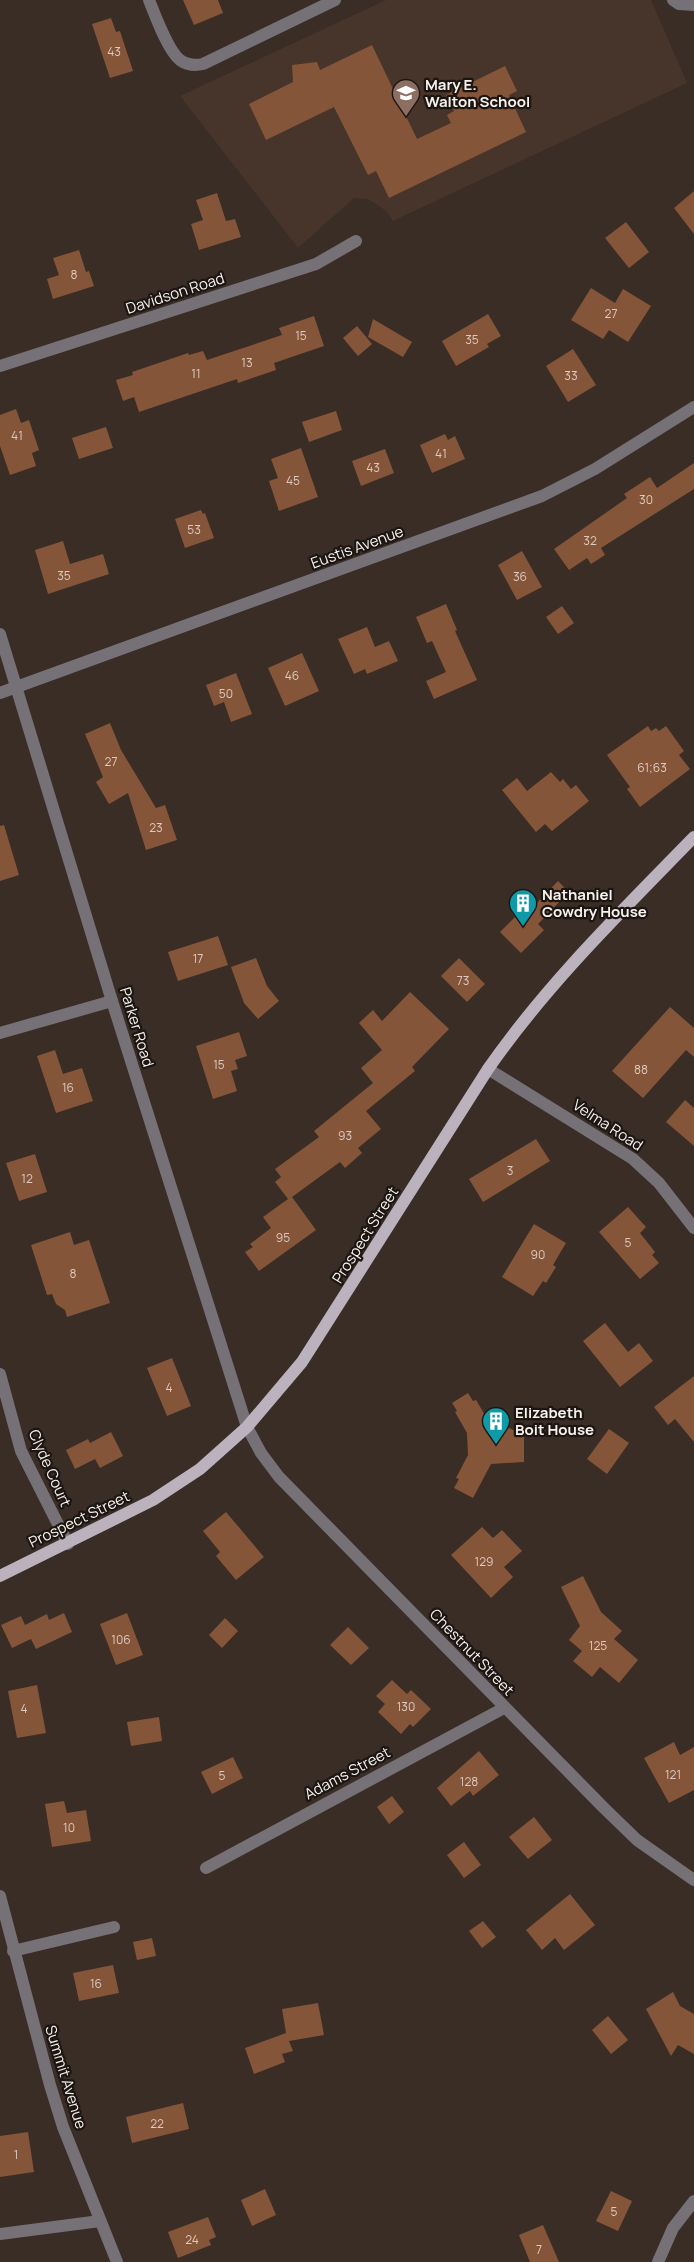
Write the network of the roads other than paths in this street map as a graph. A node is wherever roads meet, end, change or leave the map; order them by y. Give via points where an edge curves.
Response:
1 (149, 0) edge
2 (335, 0) edge
3 (673, 0) edge
4 (694, 4) edge
5 (356, 241) dead end
6 (0, 366) edge
7 (694, 407) edge
8 (0, 634) edge
9 (17, 687) junction
10 (0, 693) edge
11 (694, 837) edge
12 (112, 1001) junction
13 (0, 1032) edge
14 (488, 1069) junction
15 (694, 1228) edge
16 (0, 1374) edge
17 (247, 1428) junction
18 (68, 1544) junction
19 (0, 1576) edge
20 (504, 1708) junction
21 (206, 1868) dead end
22 (694, 1880) edge
23 (0, 1896) edge
24 (114, 1927) dead end
25 (13, 1951) junction
26 (694, 2201) edge
27 (100, 2221) junction
28 (0, 2234) edge
29 (117, 2262) edge
30 (658, 2262) edge

1 - 2 street via 175,54 187,64 203,64
3 - 4 street via 679,4
5 - 6 street, Davidson Road via 316,264
7 - 9 street, Eustis Avenue via 595,469 542,496
8 - 9 street, Parker Road
9 - 10 street, Eustis Avenue
9 - 12 street, Parker Road
11 - 14 main road, Prospect Street via 556,983
12 - 13 street
12 - 17 street, Parker Road
14 - 15 street, Velma Road via 633,1159 659,1183
14 - 17 main road, Prospect Street via 302,1362
16 - 18 street, Clyde Court via 21,1451
17 - 18 main road, Prospect Street via 176,1486
17 - 20 street, Chestnut Street via 279,1477
18 - 19 main road, Prospect Street
20 - 21 street, Adams Street
20 - 22 street, Chestnut Street via 619,1824
23 - 25 street, Summit Avenue
24 - 25 street
25 - 27 street, Summit Avenue via 50,2086
26 - 30 street via 673,2228
27 - 28 street
27 - 29 street, Summit Avenue

